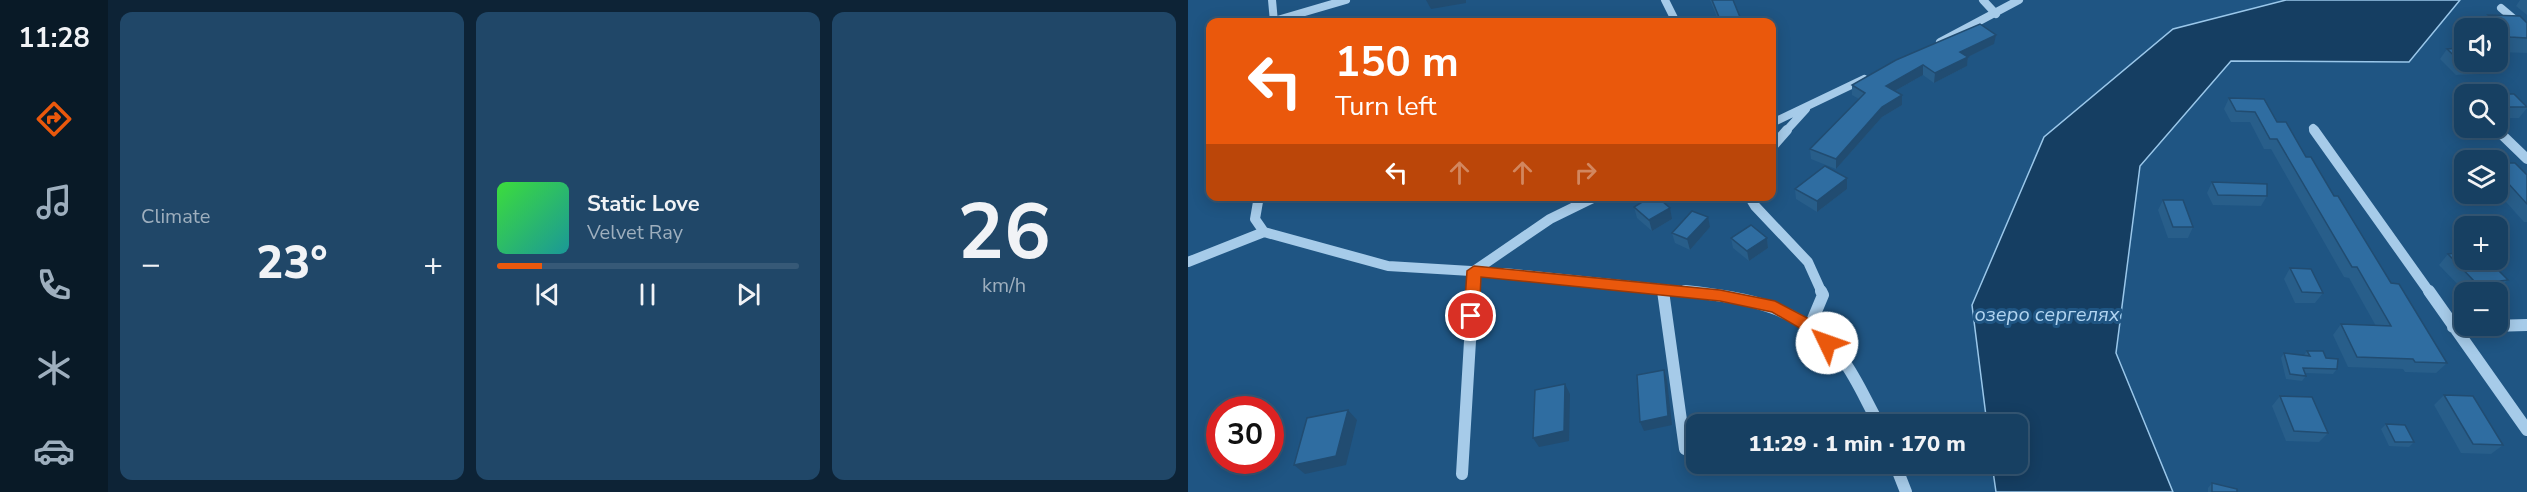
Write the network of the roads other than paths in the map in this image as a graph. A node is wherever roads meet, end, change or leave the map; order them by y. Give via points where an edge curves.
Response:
1 (1272, 0) edge
2 (1346, 0) edge
3 (1665, 0) edge
4 (1983, 0) edge
5 (2019, 0) edge
6 (2501, 8) dead end
7 (1996, 14) junction
8 (1274, 18) edge
9 (1287, 18) edge
10 (1674, 18) edge
11 (2527, 30) edge
12 (1934, 45) edge
13 (1871, 76) edge
14 (1809, 106) junction
15 (1776, 121) edge
16 (2313, 128) dead end
17 (2505, 138) edge
18 (1776, 143) edge
19 (2527, 159) edge
20 (1258, 201) edge
21 (1587, 201) edge
22 (1753, 201) edge
23 (1264, 232) junction
24 (1188, 262) edge
25 (1474, 271) junction
26 (1663, 289) junction
27 (2527, 325) edge
28 (1810, 326) junction
29 (2453, 327) junction
30 (1874, 414) edge
31 (2527, 430) edge
32 (1685, 449) dead end
33 (1462, 474) dead end
34 (1899, 474) edge
35 (1906, 492) edge

1 - 8 street
2 - 9 street
3 - 10 street
4 - 7 street
5 - 7 street
6 - 11 street
7 - 12 street
13 - 14 street
14 - 15 street
14 - 18 street
16 - 29 street
17 - 19 street
20 - 23 street via 1255,219
21 - 25 street via 1550,219
22 - 28 street via 1808,262 1823,295
23 - 24 street
23 - 25 street via 1388,266
25 - 26 street
25 - 33 street
26 - 28 street via 1720,295 1775,307
26 - 32 street
27 - 29 street
28 - 30 street via 1844,360
29 - 31 street
34 - 35 street

